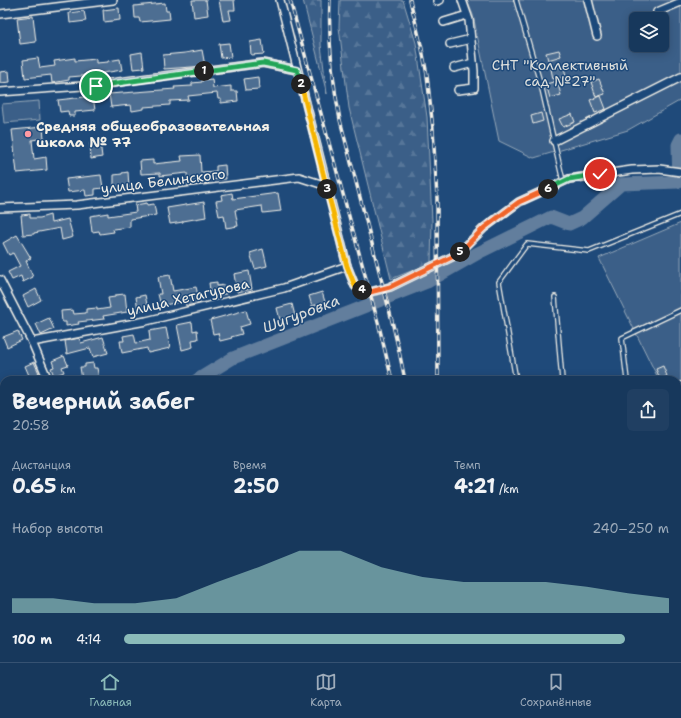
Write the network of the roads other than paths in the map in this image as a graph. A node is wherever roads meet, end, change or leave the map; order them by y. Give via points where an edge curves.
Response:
1 (114, 0) edge
2 (280, 0) edge
3 (462, 0) edge
4 (516, 0) edge
5 (588, 0) edge
6 (681, 2) edge
7 (657, 12) dead end
8 (0, 14) edge
9 (467, 15) junction
10 (444, 22) dead end
11 (596, 36) dead end
12 (471, 39) junction
13 (450, 44) dead end
14 (473, 62) junction
15 (454, 68) dead end
16 (297, 70) junction
17 (681, 77) edge
18 (458, 90) dead end
19 (0, 92) edge
20 (554, 141) junction
21 (681, 172) edge
22 (563, 181) junction
23 (326, 186) junction
24 (0, 208) edge
25 (681, 214) edge
26 (347, 266) junction
27 (0, 280) edge
28 (555, 297) dead end
29 (681, 310) edge
30 (32, 342) junction
31 (46, 376) edge
32 (515, 376) edge
33 (562, 376) edge
34 (627, 376) edge

1 - 8 street
2 - 16 street
3 - 9 street
4 - 20 lane
5 - 11 street
6 - 7 street
9 - 10 street
9 - 12 street
12 - 13 street
12 - 14 street
14 - 15 street
14 - 18 street via 474,88
16 - 19 street via 263,63 96,86
16 - 23 street
17 - 20 street
20 - 22 lane
21 - 22 street via 658,169 632,170
22 - 26 street via 519,202 484,228 458,254 390,287 366,293 355,286
23 - 24 street, улица Белинского via 299,177 76,204
23 - 26 street
25 - 32 lane via 589,251 527,244 499,282
26 - 30 street, улица Хетагурова via 284,288 162,317
27 - 30 street
28 - 33 lane
29 - 34 lane via 622,338
30 - 31 street

